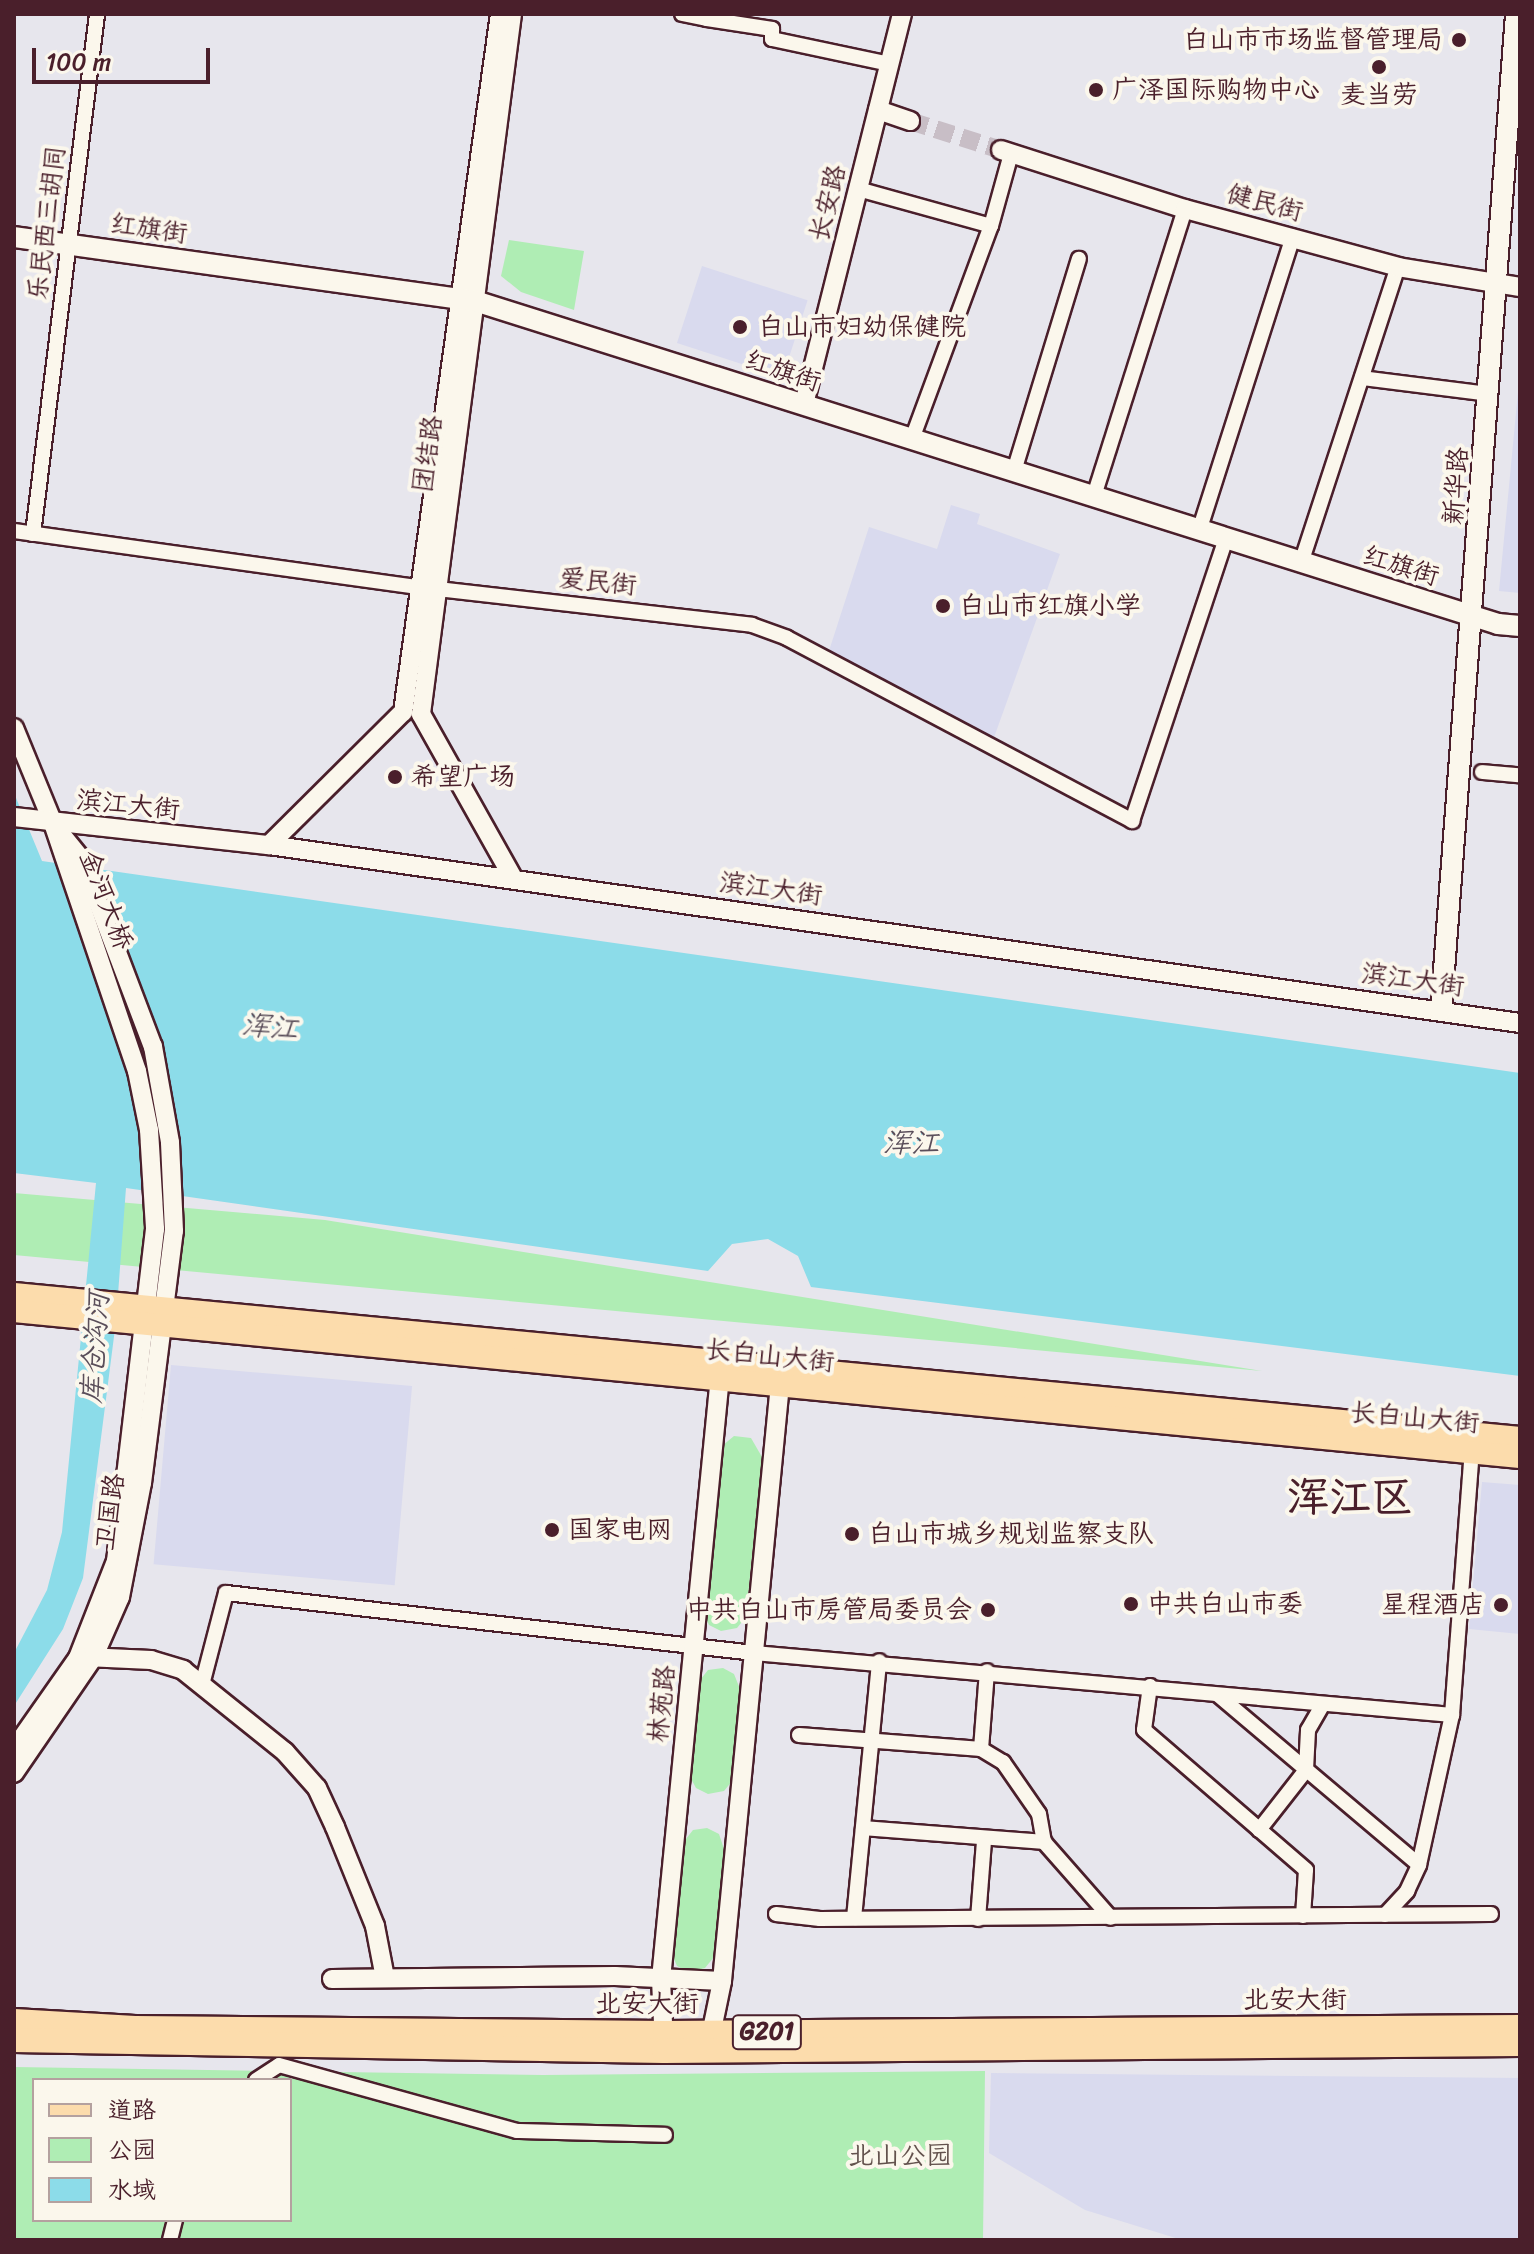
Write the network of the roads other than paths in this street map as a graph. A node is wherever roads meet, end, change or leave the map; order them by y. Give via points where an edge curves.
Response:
1 (97, 14) edge
2 (500, 14) edge
3 (512, 14) edge
4 (682, 14) edge
5 (902, 14) edge
6 (1516, 14) edge
7 (708, 16) edge
8 (890, 64) junction
9 (878, 110) junction
10 (910, 121) tunnel mouth
11 (1006, 152) joint
12 (858, 189) junction
13 (1185, 209) junction
14 (991, 226) junction
15 (14, 237) edge
16 (1293, 237) junction
17 (69, 244) junction
18 (1079, 259) dead end
19 (1398, 267) junction
20 (1497, 286) junction
21 (1520, 287) edge
22 (467, 299) junction
23 (1362, 378) junction
24 (1489, 394) junction
25 (804, 404) junction
26 (912, 439) junction
27 (1014, 471) junction
28 (1094, 496) junction
29 (14, 531) edge
30 (1199, 531) junction
31 (33, 534) junction
32 (1226, 539) junction
33 (1301, 563) junction
34 (428, 588) junction
35 (1520, 614) edge
36 (1473, 616) junction
37 (1520, 626) edge
38 (412, 713) junction
39 (14, 728) edge
40 (1482, 772) dead end
41 (1520, 775) edge
42 (23, 818) edge
43 (53, 823) junction
44 (269, 845) junction
45 (514, 880) junction
46 (1441, 1010) junction
47 (1520, 1023) edge
48 (155, 1229) joint
49 (174, 1231) joint
50 (14, 1294) edge
51 (84, 1309) junction
52 (14, 1311) edge
53 (153, 1315) junction
54 (720, 1371) junction
55 (780, 1378) junction
56 (1520, 1438) edge
57 (1473, 1443) junction
58 (1520, 1457) edge
59 (694, 1647) junction
60 (754, 1653) junction
61 (86, 1657) junction
62 (879, 1661) junction
63 (987, 1671) junction
64 (203, 1681) junction
65 (1150, 1686) junction
66 (1218, 1695) junction
67 (1323, 1704) junction
68 (1452, 1715) junction
69 (799, 1735) dead end
70 (871, 1740) junction
71 (14, 1749) edge
72 (981, 1749) junction
73 (1306, 1770) junction
74 (14, 1773) edge
75 (863, 1828) junction
76 (1259, 1830) junction
77 (984, 1841) junction
78 (1044, 1842) junction
79 (1419, 1865) junction
80 (776, 1914) dead end
81 (1491, 1914) dead end
82 (1385, 1915) junction
83 (1303, 1916) junction
84 (854, 1918) junction
85 (1111, 1918) junction
86 (978, 1919) junction
87 (385, 1978) junction
88 (332, 1979) dead end
89 (661, 1979) junction
90 (722, 1981) junction
91 (14, 2021) edge
92 (1520, 2027) edge
93 (14, 2040) edge
94 (665, 2042) junction
95 (710, 2042) junction
96 (1520, 2044) edge
97 (259, 2078) edge
98 (665, 2135) dead end

1 - 17 street, 乐民西三胡同
2 - 22 street, 团结路
3 - 22 street, 团结路
4 - 7 street
5 - 8 street, 长安路
6 - 20 main road, 新华路
7 - 8 street via 772,29 772,39
8 - 9 street, 长安路
9 - 10 street
9 - 12 street, 长安路
11 - 13 street, 健民街
11 - 14 street
12 - 14 street
12 - 25 street, 长安路
13 - 16 street, 健民街
13 - 28 street
14 - 26 street
15 - 17 main road, 红旗街
16 - 19 street, 健民街
16 - 30 street
17 - 22 main road, 红旗街
17 - 31 street, 乐民西三胡同
18 - 27 street
19 - 20 street, 健民街
19 - 23 street
20 - 21 street, 健民街
20 - 24 main road, 新华路
22 - 25 main road, 红旗街
22 - 34 street, 团结路
23 - 24 street
23 - 33 street
24 - 36 main road, 新华路
25 - 26 main road, 红旗街
26 - 27 main road, 红旗街
27 - 28 main road, 红旗街
28 - 30 main road, 红旗街
29 - 31 street, 爱民街
30 - 32 main road, 红旗街
31 - 34 street, 爱民街
32 - 33 main road, 红旗街
32 - 34 street, 爱民街 via 1132,821 787,638 752,625
33 - 36 main road, 红旗街
34 - 38 street, 团结路
35 - 36 main road
36 - 37 main road, 红旗街
36 - 46 main road, 新华路
38 - 44 street
38 - 45 street
39 - 43 street
40 - 41 street
42 - 43 street, 滨江大街
43 - 44 street, 滨江大街
43 - 48 street, 金河大桥 via 137,1071 149,1130
43 - 49 street, 金河大桥 via 82,860 153,1047 170,1142
44 - 45 street, 滨江大街
45 - 46 street, 滨江大街
46 - 47 street, 滨江大街
48 - 53 street, 卫国路
49 - 53 street, 卫国路
50 - 51 main road, 长白山大街
51 - 52 main road, 长白山大街
51 - 53 main road, 长白山大街
53 - 54 main road, 长白山大街
53 - 61 street, 卫国路 via 118,1549
54 - 55 main road, 长白山大街
54 - 59 street, 林苑路
55 - 57 main road, 长白山大街
55 - 60 street
56 - 57 main road, 长白山大街
57 - 58 main road, 长白山大街
57 - 68 street
59 - 60 street
59 - 64 street via 226,1593
59 - 89 street, 林苑路
60 - 62 street
60 - 90 street
61 - 64 street via 151,1660
61 - 71 street, 卫国路
61 - 74 street, 卫国路
62 - 63 street
62 - 70 street
63 - 65 street
63 - 72 street
64 - 87 street via 285,1752 317,1788 375,1926
65 - 66 street
65 - 76 street via 1144,1730
66 - 67 street
66 - 73 street
67 - 68 street
67 - 73 street via 1308,1730
68 - 79 street
69 - 70 street
70 - 72 street
70 - 75 street
72 - 78 street via 1021,1782 1039,1814
73 - 76 street
73 - 79 street
75 - 77 street
75 - 84 street
76 - 83 street via 1306,1870
77 - 78 street
77 - 86 street
78 - 85 street
79 - 82 street via 1407,1891
80 - 84 street
81 - 82 street
82 - 83 street
83 - 85 street
84 - 86 street
85 - 86 street
87 - 88 street
87 - 89 street
89 - 90 street
89 - 94 street, 林苑路
90 - 95 street
91 - 94 highway, 北安大街 / G201
92 - 95 highway, 北安大街 / G201
93 - 94 highway, 北安大街 / G201
94 - 95 highway, 北安大街 / G201
95 - 96 highway, 北安大街 / G201
97 - 98 street via 279,2065 517,2131

